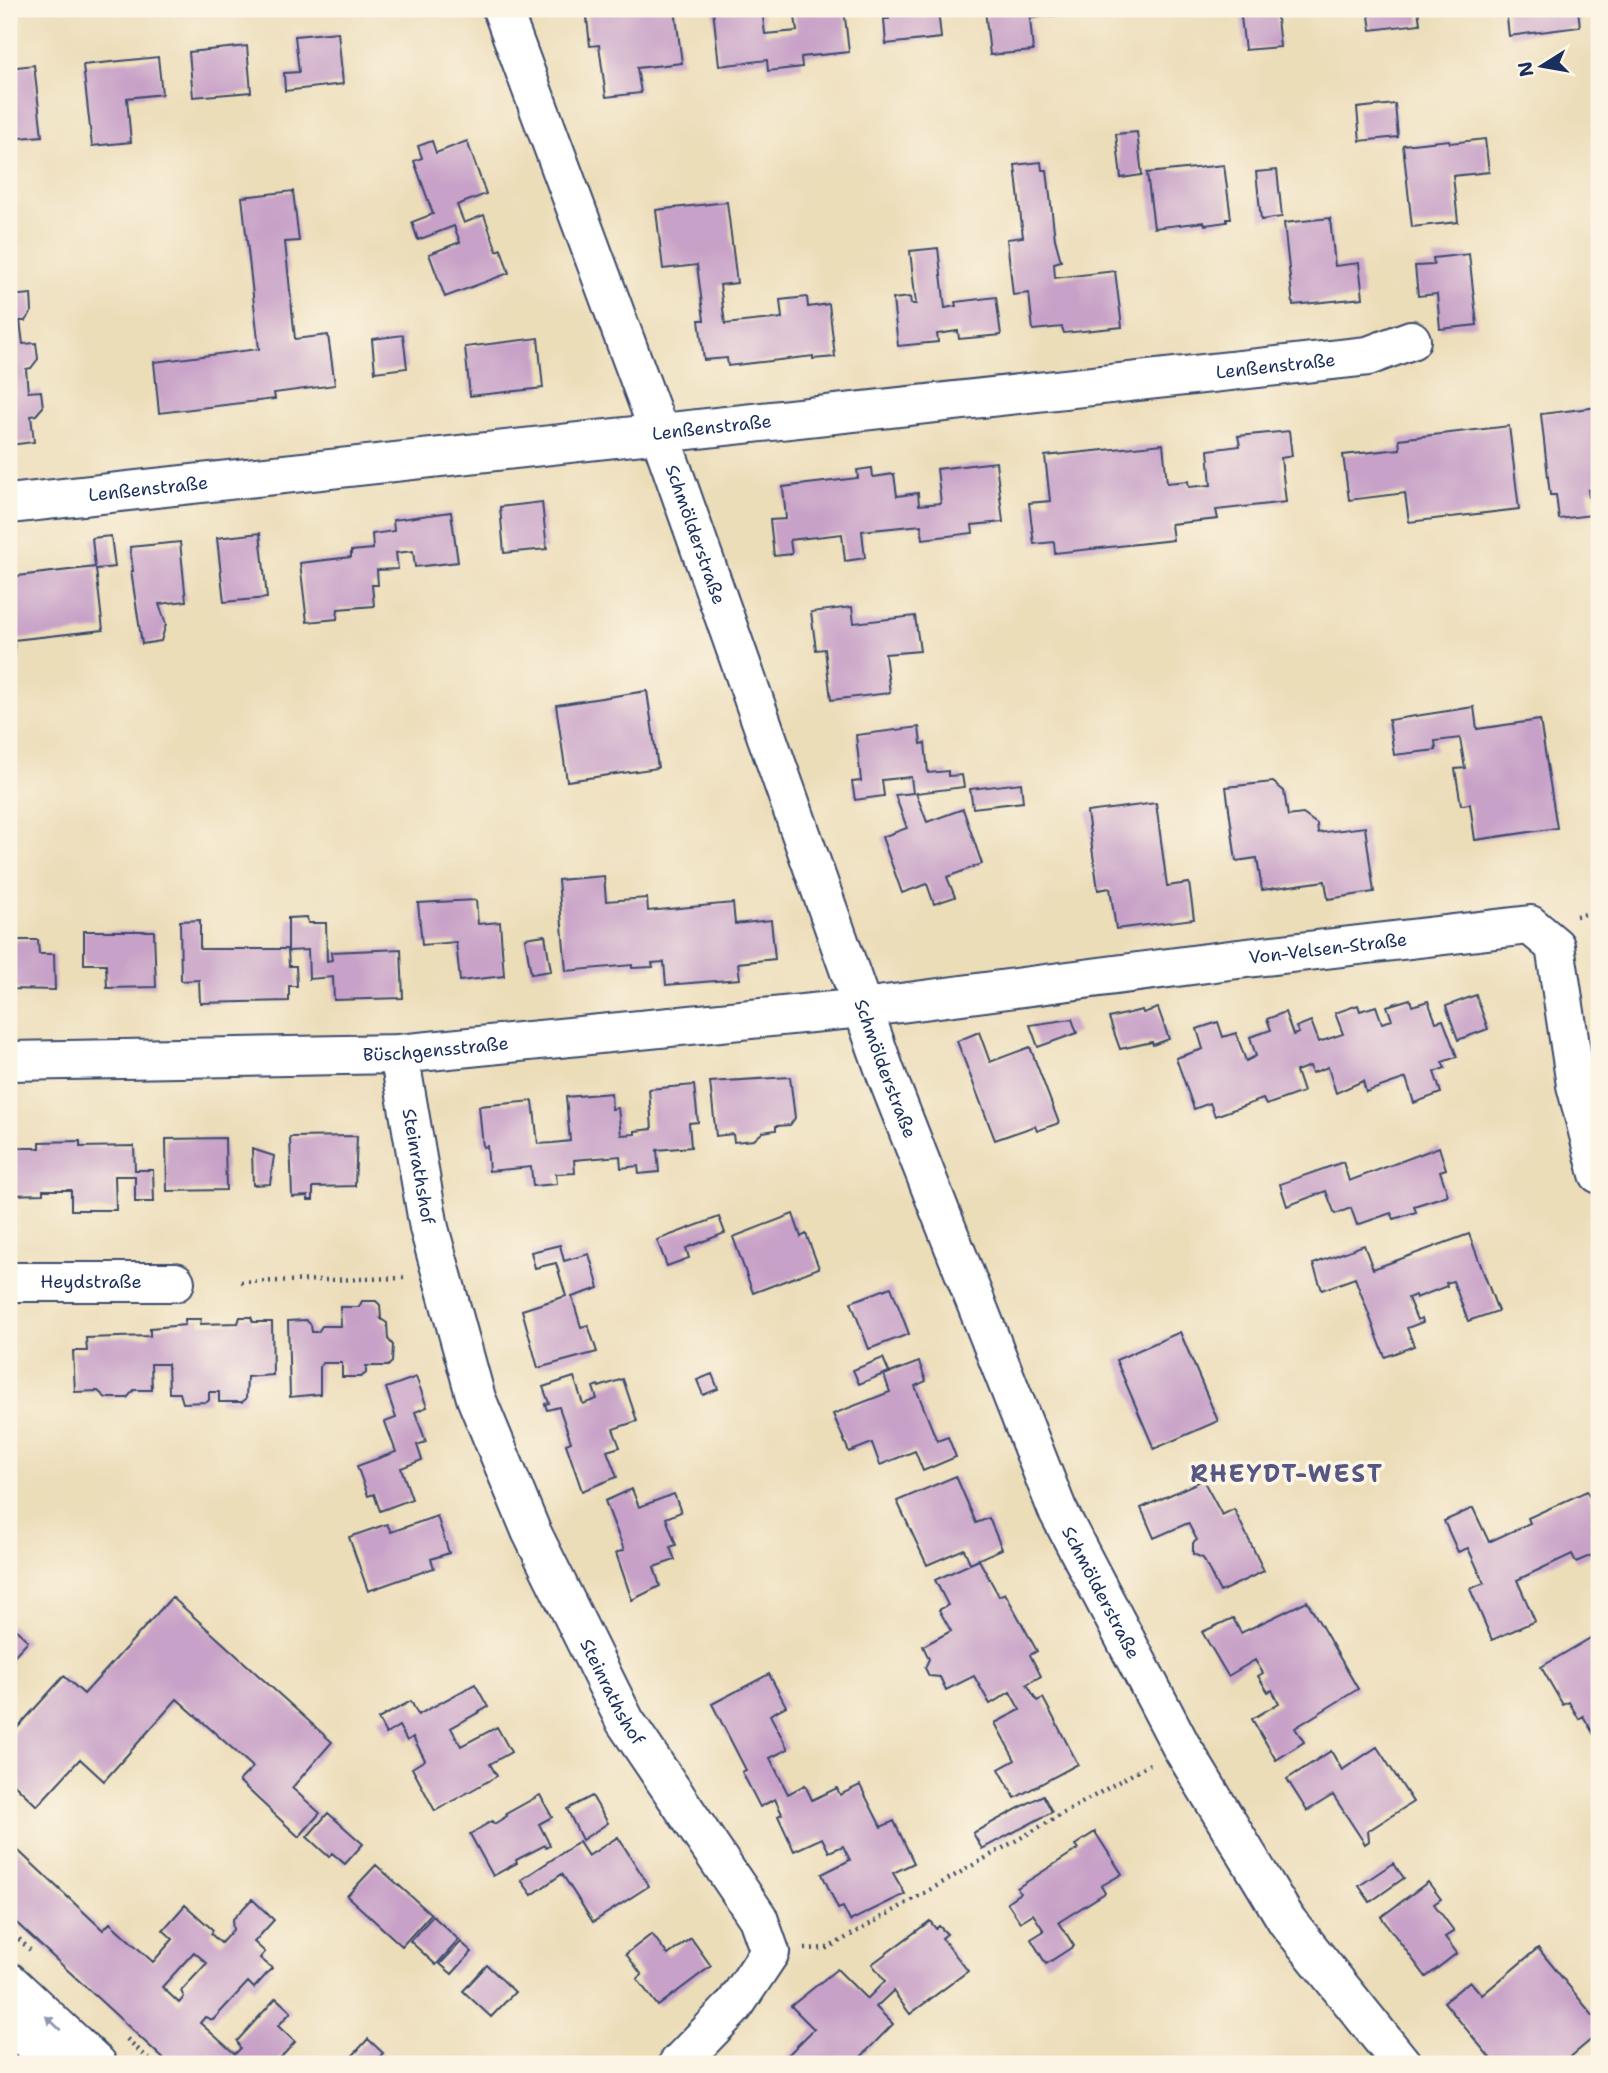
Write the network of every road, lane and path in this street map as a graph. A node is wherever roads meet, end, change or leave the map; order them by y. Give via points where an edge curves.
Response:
1 (502, 9) edge
2 (1411, 340) dead end
3 (659, 432) junction
4 (9, 504) edge
5 (862, 1009) junction
6 (399, 1055) junction
7 (9, 1061) edge
8 (1599, 1174) edge
9 (443, 1277) junction
10 (9, 1282) edge
11 (175, 1282) dead end
12 (241, 1282) dead end
13 (1181, 1746) junction
14 (770, 1952) junction
15 (9, 1982) edge
16 (9, 2022) edge
17 (54, 2064) edge
18 (97, 2064) edge
19 (678, 2064) edge
20 (1402, 2064) edge

1 - 3 street, Schmölderstraße
2 - 3 street, Lenßenstraße via 1368,356
3 - 4 street, Lenßenstraße
3 - 5 street, Schmölderstraße
5 - 6 street, Büschgensstraße
5 - 8 street, Von-Velsen-Straße via 1530,925 1555,946 1576,1085
5 - 13 street, Schmölderstraße via 1057,1508
6 - 7 street, Büschgensstraße
6 - 9 street, Steinrathshof via 429,1228
9 - 12 path
9 - 14 street, Steinrathshof via 476,1398 531,1531 625,1721 758,1918
10 - 11 street, Heydstraße
13 - 14 path via 828,1948
13 - 20 street, Schmölderstraße via 1287,1921
14 - 19 street via 734,2006
18 -> 15 street
16 - 17 street

